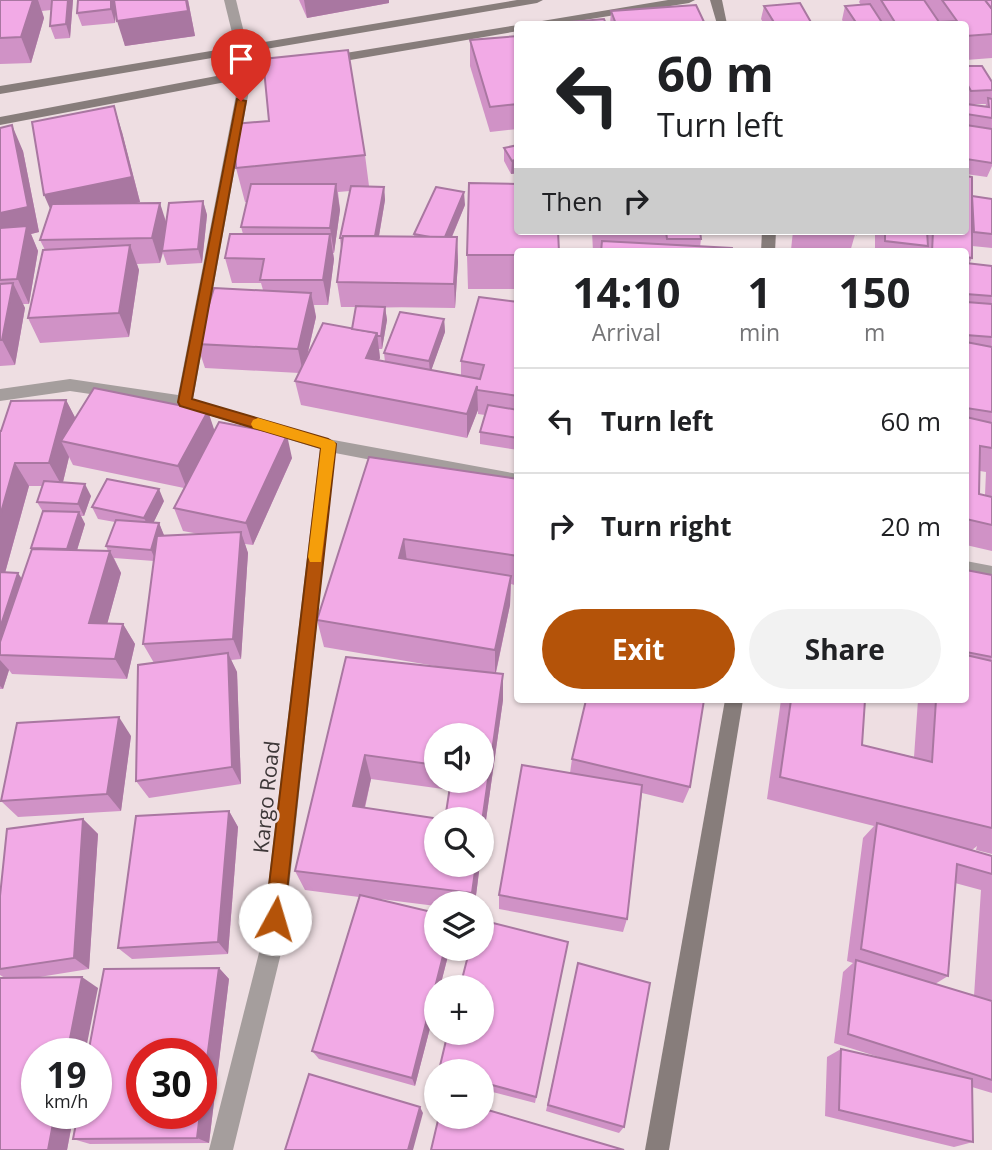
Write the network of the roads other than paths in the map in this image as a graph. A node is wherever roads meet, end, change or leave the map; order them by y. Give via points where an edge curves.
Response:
1 (230, 0) edge
2 (537, 0) edge
3 (689, 0) edge
4 (716, 0) edge
5 (560, 21) edge
6 (721, 21) edge
7 (514, 30) edge
8 (242, 49) junction
9 (314, 62) edge
10 (300, 65) edge
11 (246, 74) junction
12 (0, 90) edge
13 (0, 121) edge
14 (0, 395) edge
15 (185, 402) junction
16 (328, 444) junction
17 (514, 480) edge
18 (969, 569) edge
19 (992, 573) edge
20 (733, 703) edge
21 (221, 1150) edge
22 (657, 1150) edge

1 - 8 street
2 - 8 street
3 - 5 street
4 - 6 street
7 - 9 street
8 - 12 street
10 - 11 street
11 - 13 street
11 - 15 street
14 - 15 street via 71,385
15 - 16 street
16 - 17 street
16 - 21 street, Kargo Road via 272,945
18 - 19 street
20 - 22 street

